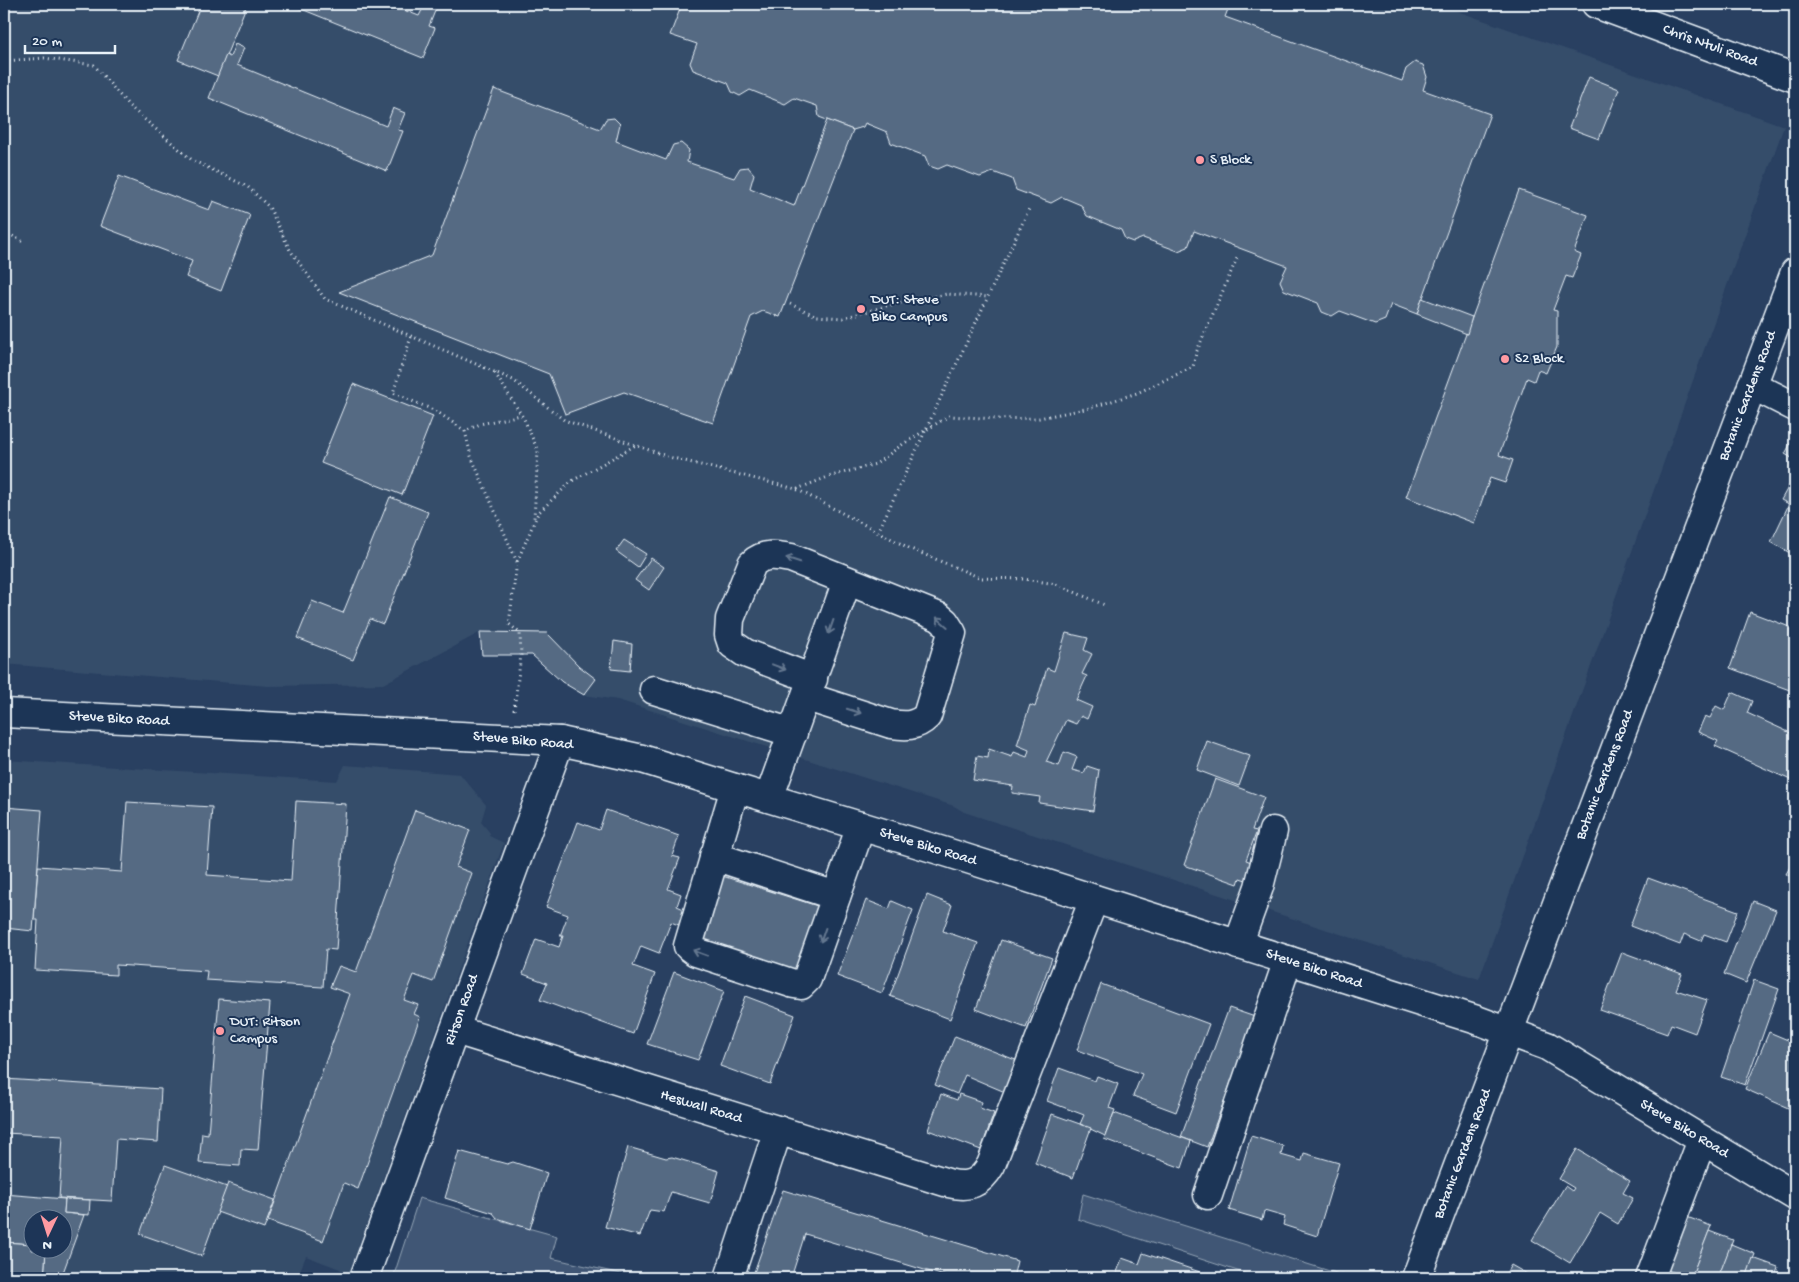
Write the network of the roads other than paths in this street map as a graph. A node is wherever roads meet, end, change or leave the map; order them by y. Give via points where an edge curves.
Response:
1 (1596, 4) edge
2 (1795, 78) edge
3 (1795, 272) edge
4 (1752, 385) junction
5 (1795, 407) edge
6 (847, 581) junction
7 (810, 688) junction
8 (654, 690) dead end
9 (4, 713) edge
10 (794, 733) junction
11 (560, 741) junction
12 (735, 788) junction
13 (769, 798) junction
14 (860, 826) junction
15 (1273, 831) dead end
16 (714, 856) junction
17 (836, 896) junction
18 (1094, 899) junction
19 (1238, 945) junction
20 (1288, 960) junction
21 (454, 1030) junction
22 (1509, 1033) junction
23 (778, 1130) junction
24 (1702, 1140) junction
25 (1208, 1195) dead end
26 (1795, 1196) edge
27 (364, 1278) edge
28 (729, 1278) edge
29 (1416, 1278) edge
30 (1650, 1278) edge

1 - 2 street, Chris Ntuli Road
3 - 4 street, Botanic Gardens Road
4 - 5 street
4 - 22 street, Botanic Gardens Road
6 -> 7 street
6 -> 7 street via 791,558 767,556 757,559 752,564 730,619 729,635 736,648
7 -> 6 street via 903,726 918,723 927,716 952,638 949,628 939,617
7 - 10 street
8 - 10 street
9 - 11 street, Steve Biko Road
10 - 13 street
11 - 12 street, Steve Biko Road via 642,759
11 - 21 street, Ritson Road
12 - 13 street, Steve Biko Road
12 - 16 street
13 - 14 street, Steve Biko Road
14 - 17 street
14 - 18 street, Steve Biko Road
15 - 19 street via 1259,886
16 - 17 street
17 -> 16 street via 804,984 794,984 696,952 689,949 689,938
18 - 19 street, Steve Biko Road
18 - 23 street, Heswall Road via 991,1165 978,1182 970,1186 948,1184
19 - 20 street, Steve Biko Road
20 - 22 street, Steve Biko Road
20 - 25 street
21 - 23 street, Heswall Road
21 - 27 street, Ritson Road
22 - 24 street, Steve Biko Road via 1547,1046
22 - 29 street, Botanic Gardens Road
23 - 28 street
24 - 26 street, Steve Biko Road
24 - 30 street

